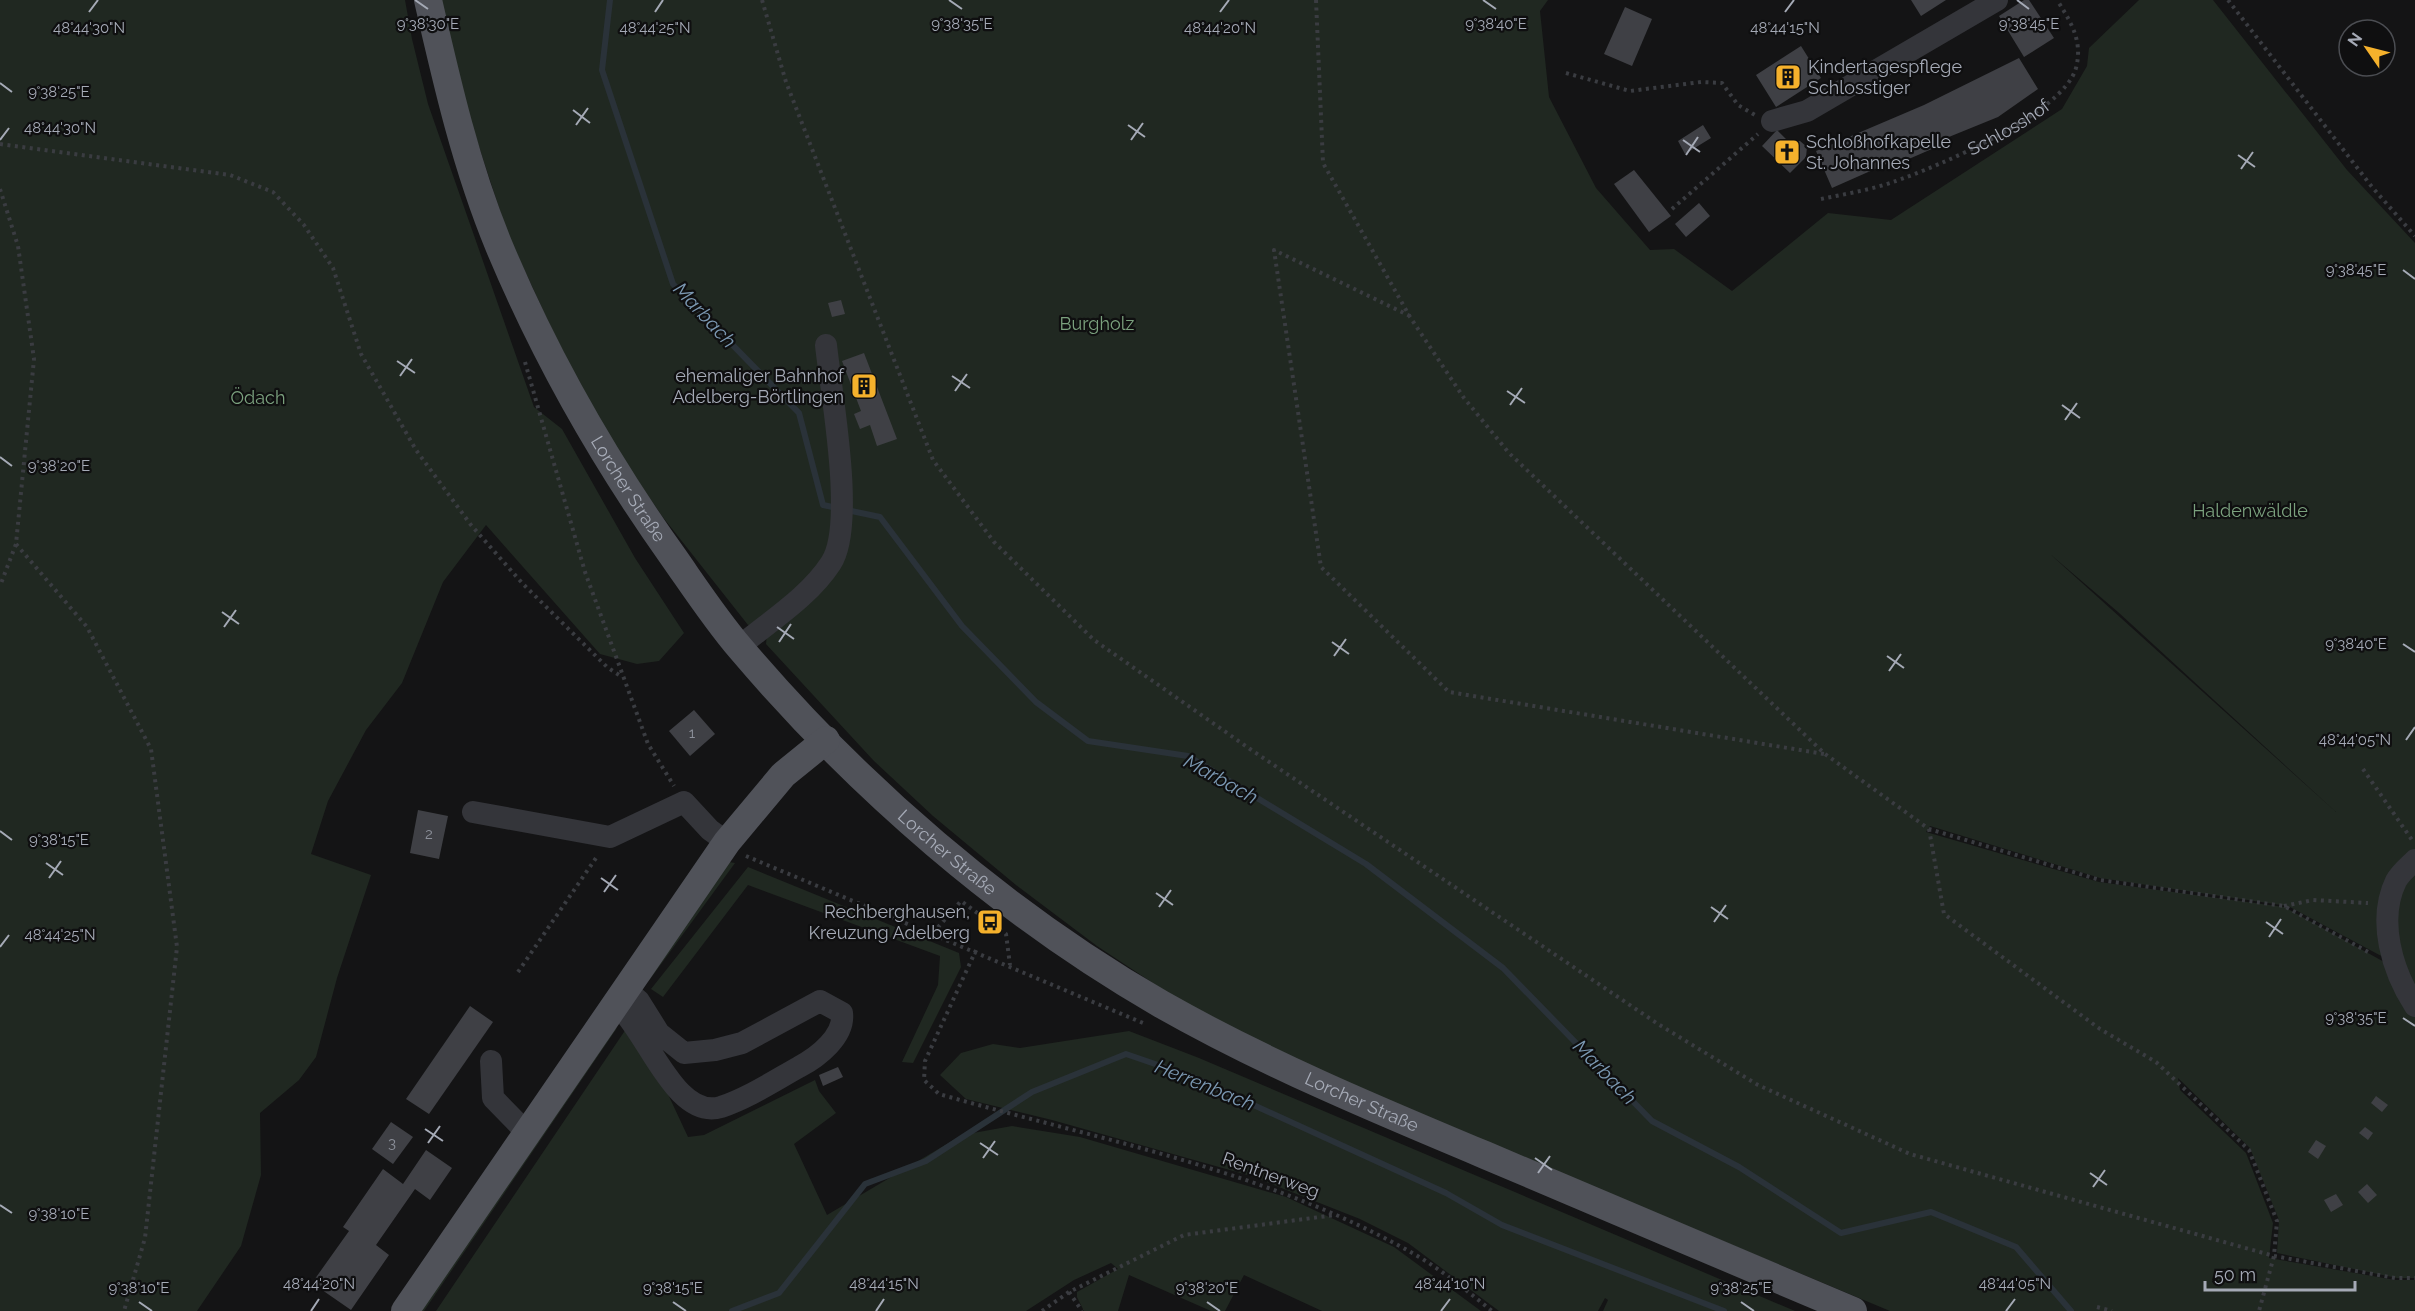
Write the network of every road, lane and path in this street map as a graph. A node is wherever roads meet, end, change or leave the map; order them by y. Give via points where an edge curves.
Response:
1 (428, 0) edge
2 (762, 0) edge
3 (1316, 0) edge
4 (1997, 0) edge
5 (2057, 0) edge
6 (2228, 0) edge
7 (1566, 73) dead end
8 (1772, 121) junction
9 (0, 144) edge
10 (0, 189) edge
11 (1821, 199) dead end
12 (1671, 210) dead end
13 (2415, 236) edge
14 (1410, 317) junction
15 (826, 345) dead end
16 (16, 544) junction
17 (0, 586) edge
18 (739, 647) junction
19 (826, 740) junction
20 (1825, 754) junction
21 (2363, 769) dead end
22 (684, 802) junction
23 (473, 812) dead end
24 (1929, 829) junction
25 (610, 837) junction
26 (2415, 845) edge
27 (736, 849) junction
28 (2415, 860) edge
29 (2284, 906) junction
30 (2387, 907) junction
31 (933, 933) junction
32 (1010, 965) dead end
33 (2398, 968) junction
34 (518, 972) dead end
35 (621, 997) junction
36 (2415, 1006) edge
37 (491, 1061) dead end
38 (528, 1134) junction
39 (1338, 1215) junction
40 (2274, 1256) junction
41 (2415, 1278) edge
42 (1069, 1292) junction
43 (2097, 1307) dead end
44 (124, 1311) edge
45 (405, 1311) edge
46 (1042, 1311) edge
47 (1082, 1311) edge
48 (1492, 1311) edge
49 (1853, 1311) edge
50 (2112, 1311) edge
51 (2259, 1311) edge

1 - 18 main road, Lorcher Straße via 457,125 490,221 562,383 641,512
2 - 40 path via 786,82 933,460 994,542 1094,640 1649,1017 1758,1085 1910,1154
3 - 14 path via 1323,164
4 - 8 street via 1807,111
5 - 11 path, Schlosshof via 2074,28 2079,48 2076,69 2063,90 2041,110 1989,140 1892,182
6 - 13 path via 2372,187
7 - 8 path via 1630,91 1722,83 1738,105
8 - 12 path
9 - 22 path via 230,175 273,192 304,225 333,268 361,354 416,450 471,525 523,584 622,677 648,744
10 - 16 path via 18,246 34,360
14 - 20 path via 1464,398 1509,453
14 - 20 path via 1274,250 1321,567 1449,692
15 - 18 street via 841,487 840,539 819,580
16 - 17 path
16 - 44 path via 87,627 151,749 177,947 145,1238
18 - 19 main road, Lorcher Straße
19 - 27 main road via 783,775
19 - 49 main road, Lorcher Straße via 903,815 1008,901 1078,952 1160,1003 1279,1067
20 - 24 path
21 - 26 path
22 - 25 street
22 - 27 street via 710,830
23 - 25 street
24 - 29 path via 2100,880
24 - 40 path via 1944,914 2100,1029 2156,1062 2248,1149 2277,1221
25 - 34 path
27 - 31 path
27 - 35 main road
28 - 30 street via 2397,879
29 - 30 path via 2313,900 2356,900
29 - 33 path
30 - 33 street via 2388,937
31 - 32 path via 961,901 1006,934
31 - 39 path, Rentnerweg via 976,950 924,1061 924,1080 939,1094 1249,1179
33 - 36 street
35 - 35 street via 629,1016 680,1094 700,1108 719,1107 803,1065 832,1041 843,1024 842,1013 820,1001 742,1043 684,1053 659,1033 639,1000
35 - 38 main road
37 - 38 street via 493,1098
38 - 45 main road
39 - 42 path via 1184,1235
39 - 48 path, Rentnerweg via 1410,1251
40 - 41 path via 2395,1278
40 - 51 path
42 - 46 path
42 - 47 path
43 - 50 path

